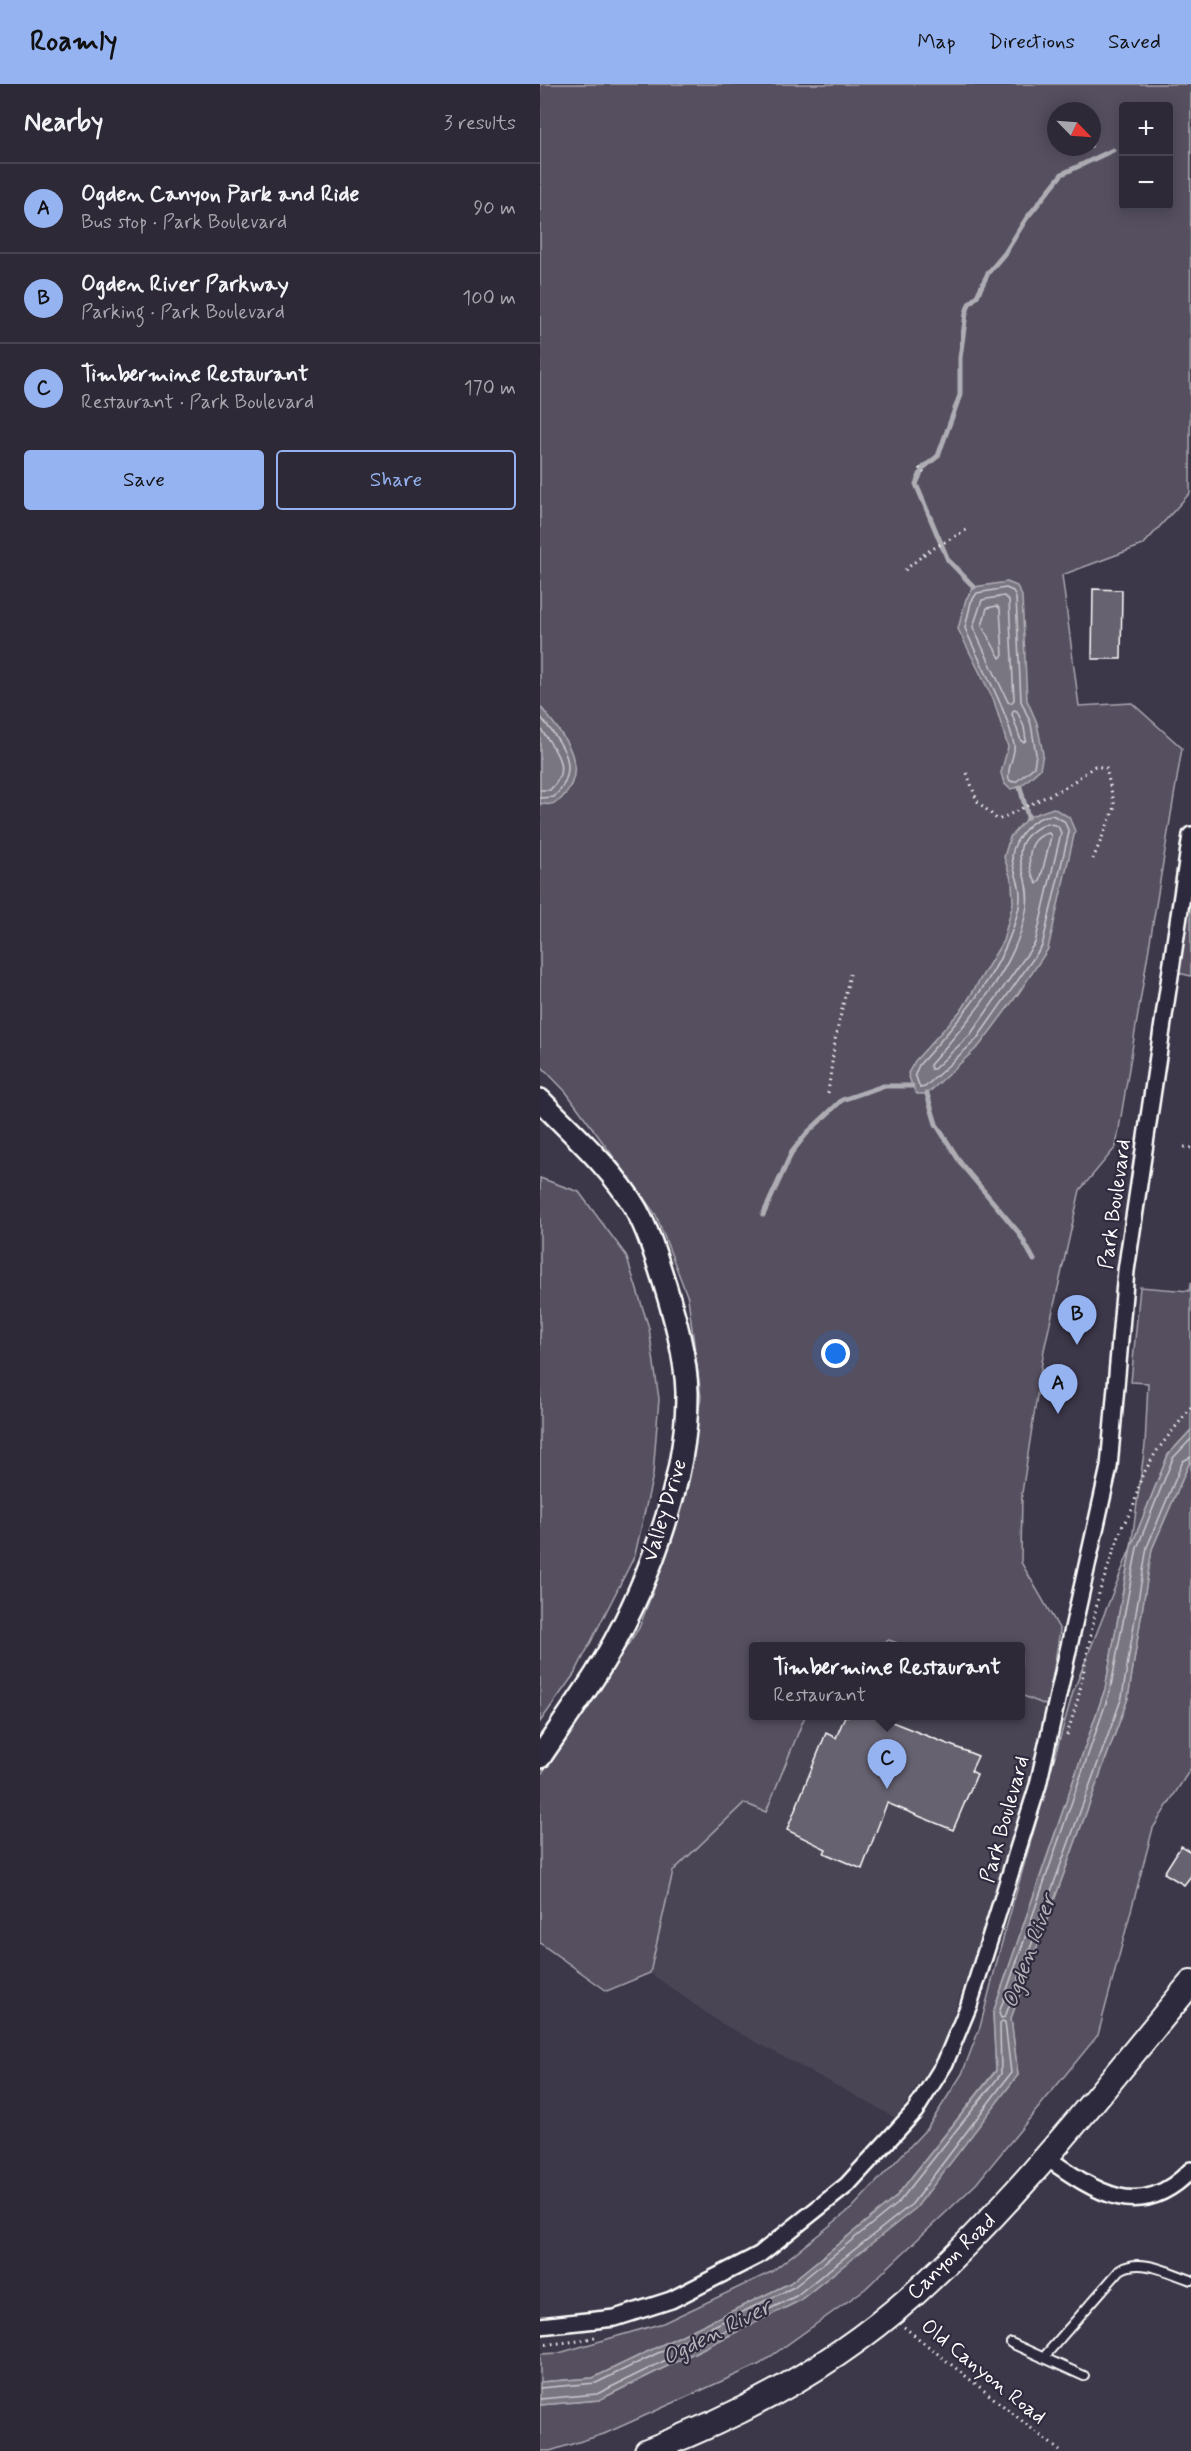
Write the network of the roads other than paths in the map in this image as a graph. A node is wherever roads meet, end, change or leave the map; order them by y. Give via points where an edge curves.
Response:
1 (1191, 835) edge
2 (540, 1100) edge
3 (540, 1756) edge
4 (1191, 1983) edge
5 (1047, 2158) junction
6 (1191, 2170) edge
7 (1191, 2280) edge
8 (540, 2326) edge
9 (1011, 2343) dead end
10 (1043, 2358) junction
11 (1084, 2376) dead end
12 (647, 2451) edge

1 - 8 street, Park Boulevard via 1127,1260 1109,1467 1038,1785 969,2005 945,2064 915,2111 847,2185 759,2255 671,2300 615,2318
2 - 3 street, Valley Drive via 611,1175 636,1209 676,1320 687,1391 681,1468 657,1545 596,1673
4 - 5 main road, Canyon Road
5 - 6 street via 1086,2185 1128,2198 1157,2196
5 - 12 main road, Canyon Road via 971,2240 911,2296 849,2345 788,2385 697,2433
7 - 10 lane via 1129,2264
9 - 10 lane
10 - 11 lane

